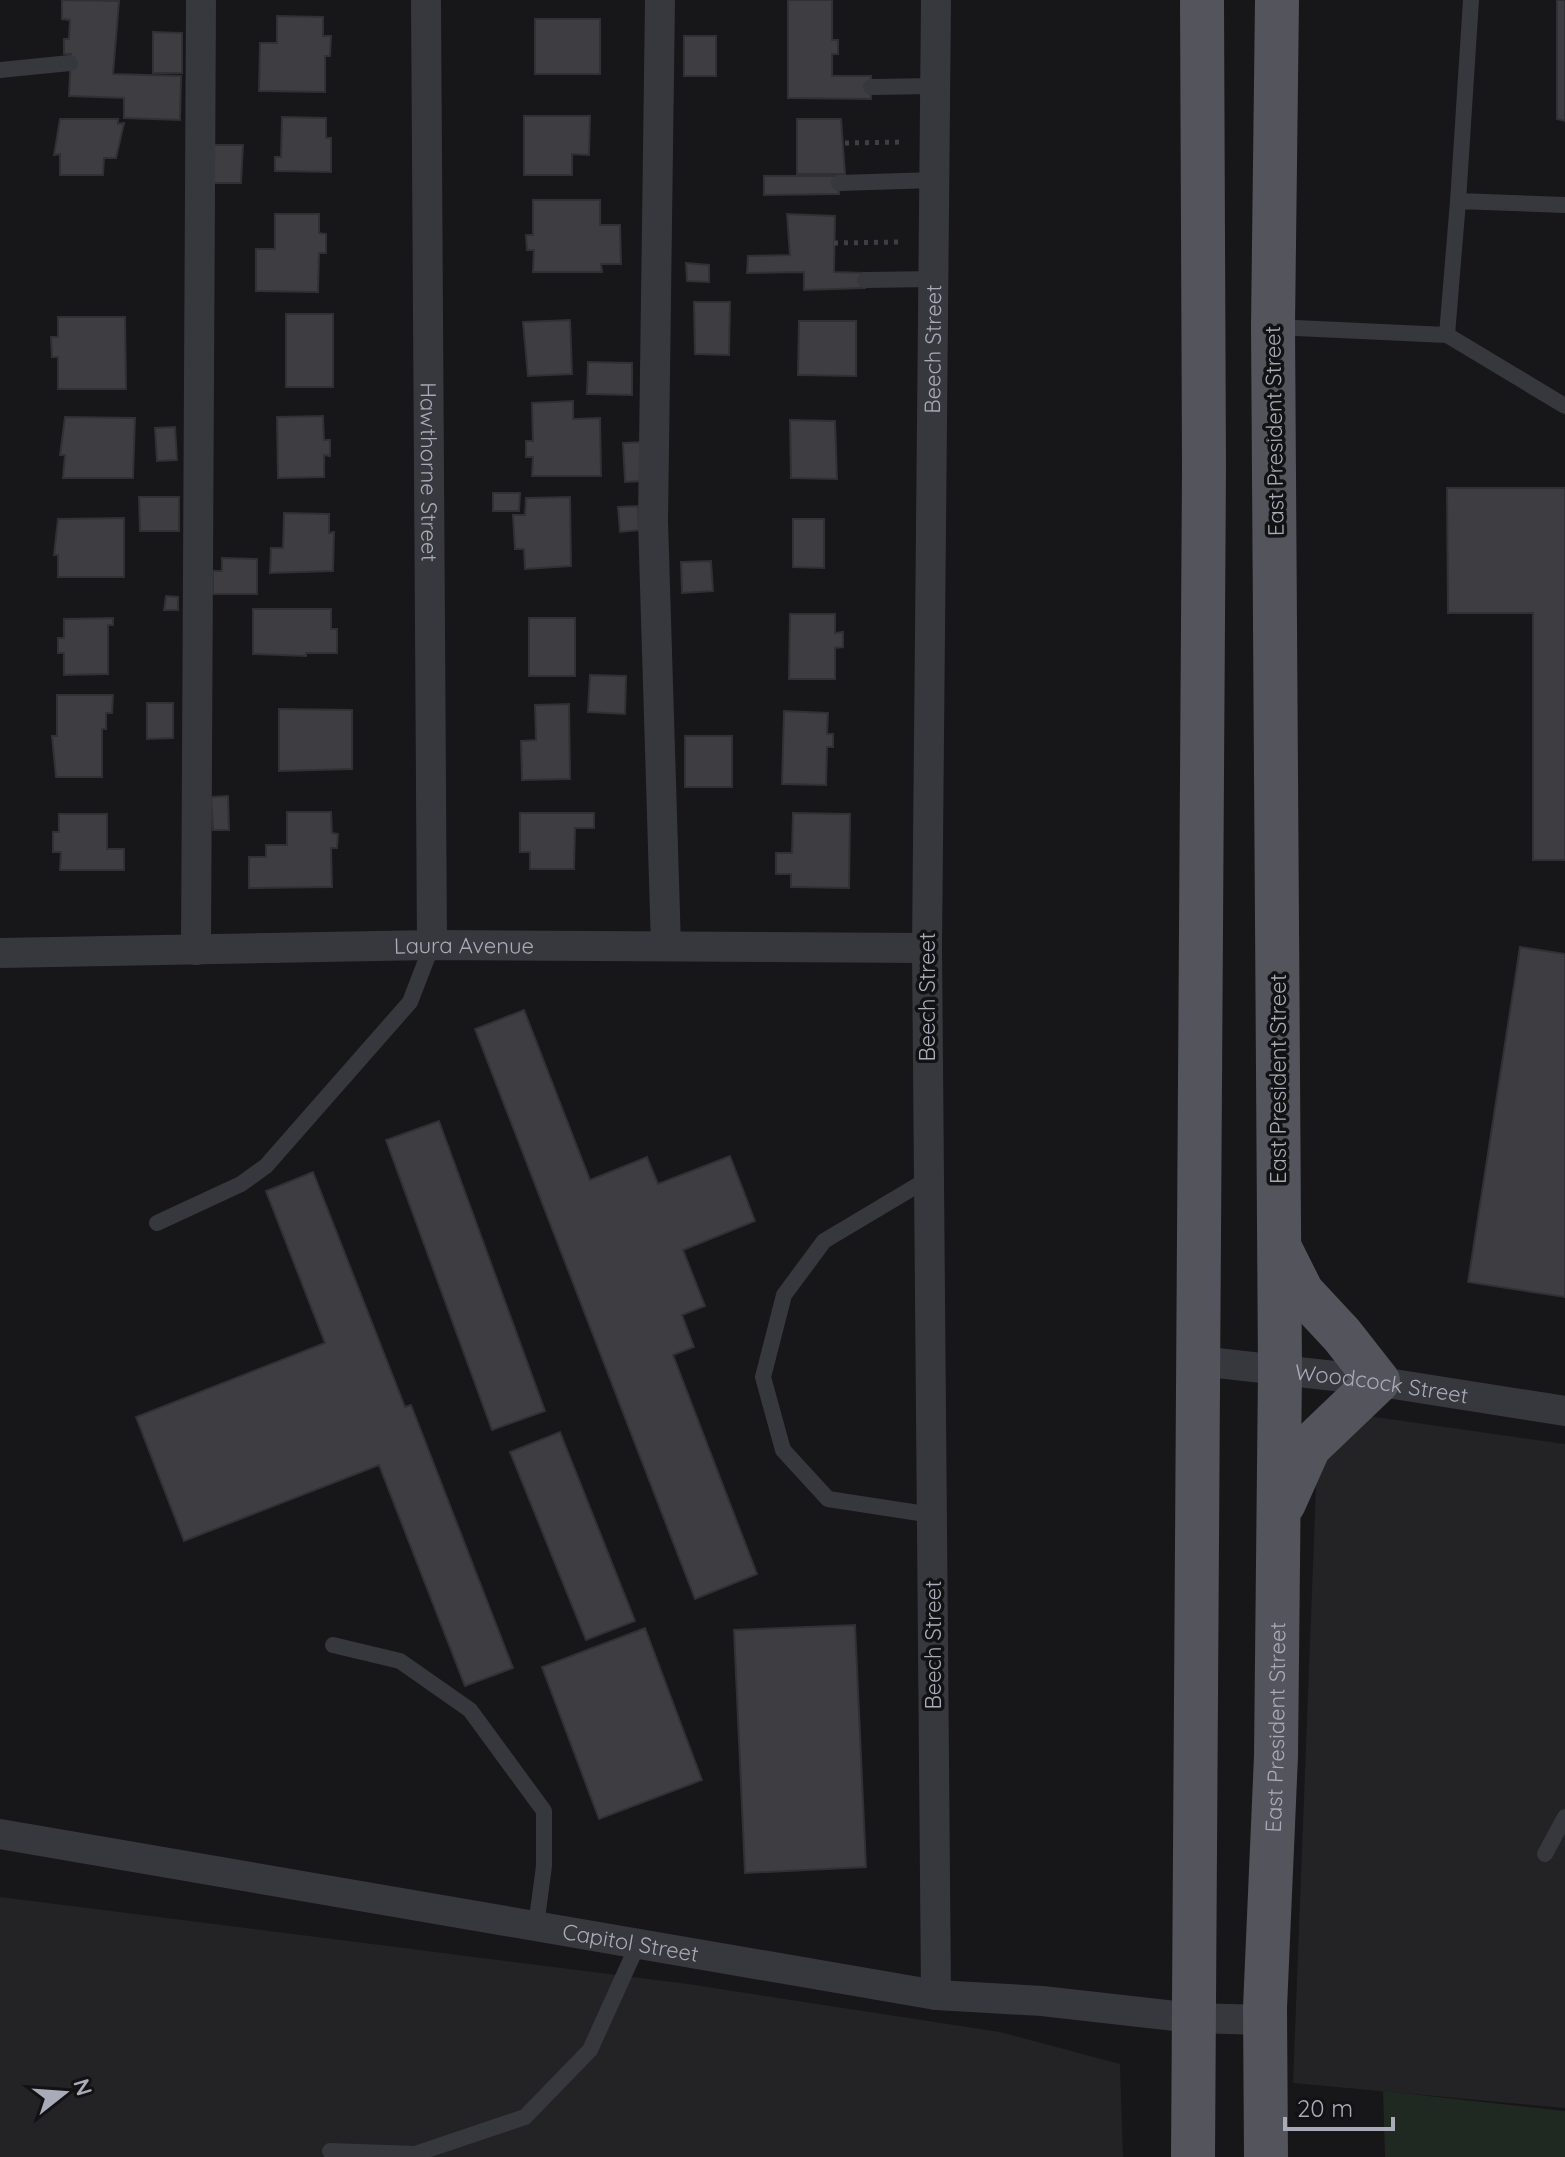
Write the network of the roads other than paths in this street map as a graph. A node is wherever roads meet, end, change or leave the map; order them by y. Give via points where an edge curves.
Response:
1 (201, 0) edge
2 (426, 0) edge
3 (660, 0) edge
4 (936, 0) edge
5 (1202, 0) edge
6 (1277, 0) edge
7 (1471, 0) edge
8 (70, 63) dead end
9 (0, 70) edge
10 (935, 86) junction
11 (871, 87) dead end
12 (935, 180) junction
13 (839, 183) dead end
14 (1458, 201) junction
15 (1565, 205) edge
16 (933, 279) junction
17 (865, 280) dead end
18 (1273, 326) junction
19 (1447, 335) junction
20 (1565, 406) edge
21 (432, 945) junction
22 (666, 946) junction
23 (927, 948) junction
24 (196, 950) junction
25 (0, 953) edge
26 (928, 1179) junction
27 (157, 1223) dead end
28 (1279, 1247) junction
29 (1199, 1361) junction
30 (1280, 1371) junction
31 (1378, 1381) junction
32 (1565, 1411) edge
33 (932, 1515) junction
34 (1276, 1520) junction
35 (333, 1645) dead end
36 (1565, 1817) edge
37 (0, 1834) edge
38 (1545, 1854) dead end
39 (536, 1926) junction
40 (638, 1944) junction
41 (936, 1995) junction
42 (1193, 2018) junction
43 (1266, 2020) junction
44 (330, 2151) dead end
45 (1193, 2157) edge
46 (1266, 2157) edge

1 - 24 street
2 - 21 street, Hawthorne Street
3 - 22 street via 653,521
4 - 10 street, Beech Street
5 - 29 main road
6 - 18 main road, East President Street
7 - 14 lane
8 - 9 lane
10 - 11 lane
10 - 12 street, Beech Street
12 - 13 lane
12 - 16 street, Beech Street
14 - 15 lane
14 - 19 lane
16 - 17 lane
16 - 23 street, Beech Street
18 - 19 lane
18 - 28 main road, East President Street
19 - 20 lane
21 - 22 street, Laura Avenue
21 - 24 street, Laura Avenue
21 - 27 lane via 410,1002 266,1166 241,1184
22 - 23 street, Laura Avenue
23 - 26 street, Beech Street
24 - 25 street, Laura Avenue
26 - 33 street, Beech Street
26 - 33 lane via 824,1241 784,1295 763,1377 783,1450 828,1499
28 - 30 main road, East President Street
28 - 31 main road via 1302,1292
29 - 30 street, Woodcock Street
29 - 42 main road
30 - 31 street, Woodcock Street
30 - 34 main road, East President Street
31 - 32 street, Woodcock Street
31 - 34 main road via 1309,1447
33 - 41 street, Beech Street
34 - 43 main road, East President Street via 1276,1756
35 - 39 lane via 400,1661 470,1710 544,1811
36 - 38 lane
37 - 39 street, Capitol Street
39 - 40 street, Capitol Street
40 - 41 street, Capitol Street
40 - 44 lane via 590,2050 525,2117 415,2154
41 - 42 street, Capitol Street
42 - 43 street, Capitol Street
42 - 45 main road
43 - 46 main road, East President Street

